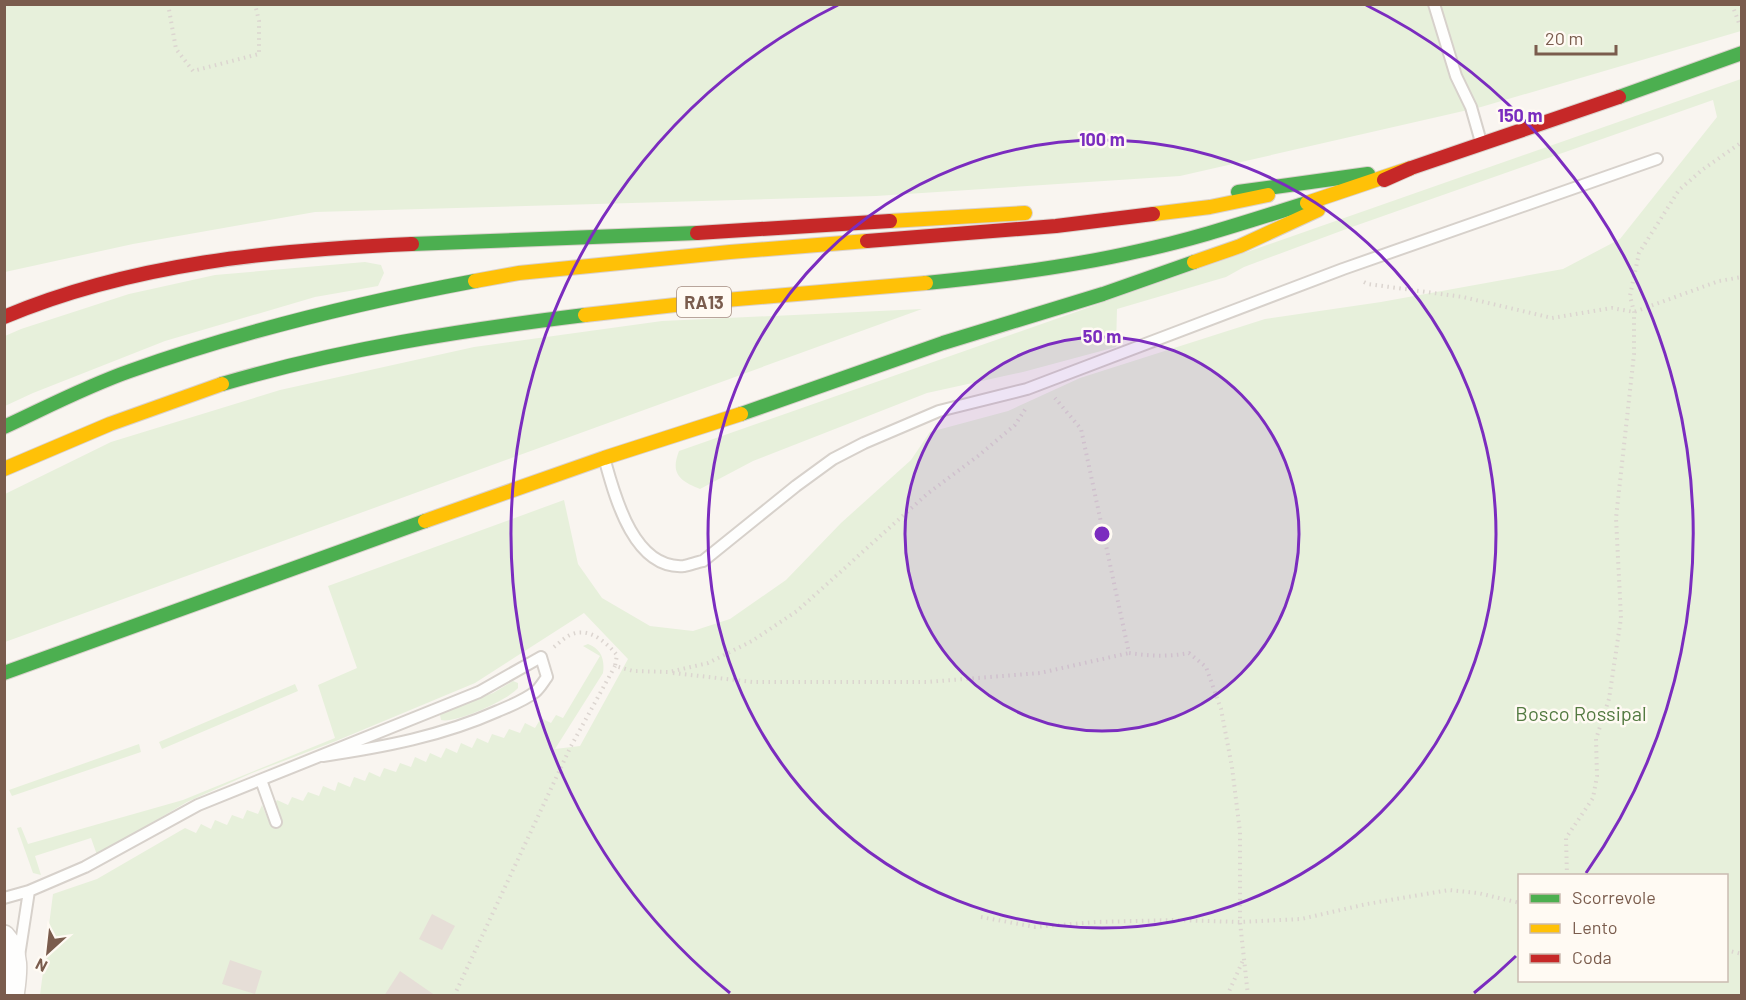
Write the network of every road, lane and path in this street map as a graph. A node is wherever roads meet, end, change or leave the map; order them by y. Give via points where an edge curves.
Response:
1 (168, 4) edge
2 (255, 4) edge
3 (1434, 4) edge
4 (1732, 4) edge
5 (1742, 30) edge
6 (1742, 53) edge
7 (1742, 142) edge
8 (1482, 145) junction
9 (1657, 159) dead end
10 (1411, 168) junction
11 (1072, 210) dead end
12 (1037, 212) dead end
13 (1343, 269) junction
14 (1742, 277) edge
15 (1634, 312) junction
16 (4, 316) edge
17 (1042, 382) junction
18 (1027, 388) junction
19 (4, 427) edge
20 (604, 458) junction
21 (4, 469) edge
22 (1129, 653) junction
23 (541, 657) junction
24 (615, 666) junction
25 (669, 672) junction
26 (4, 673) edge
27 (323, 756) junction
28 (261, 780) junction
29 (276, 822) dead end
30 (1567, 874) edge
31 (29, 891) junction
32 (4, 898) edge
33 (1518, 903) edge
34 (981, 917) dead end
35 (1240, 922) junction
36 (4, 936) edge
37 (1245, 957) junction
38 (17, 967) junction
39 (13, 996) edge
40 (454, 996) edge
41 (1227, 996) edge
42 (1248, 996) edge

1 - 2 path via 176,49 193,71 259,54
3 - 8 lane
4 - 5 path
6 - 8 main road
7 - 15 path via 1679,190 1663,213 1639,253 1630,296
8 - 10 main road
9 - 13 lane
10 - 11 main road via 1230,194
10 - 19 main road via 1186,210 1056,226 531,272 432,289 238,335 127,372
10 - 20 main road via 1240,246
10 - 21 main road, RA13 via 1300,206 1128,254 1013,272 544,320 385,345 288,366 169,402
12 - 16 main road via 245,256 152,271 80,289
13 - 15 path via 1368,284 1463,297 1552,318 1612,308
13 - 17 lane
14 - 15 path via 1719,281
15 - 30 path via 1634,354 1616,519 1621,618 1609,699 1596,739 1593,798 1566,838
17 - 18 lane
17 - 22 path via 1081,429
18 - 20 lane via 939,411 864,442 796,486 703,561 684,566 654,557 632,534 617,505
18 - 25 path via 1026,410 1015,425 927,494 796,611 752,641 708,663
20 - 26 main road
22 - 25 path via 1040,673 927,682 753,682
22 - 35 path via 1155,657 1189,653 1206,667 1221,709 1232,767 1240,832
23 - 24 path via 569,635 589,633 617,655
23 - 27 lane via 479,692
23 - 27 lane via 547,677 535,692 516,703 428,736
24 - 25 path
24 - 40 path via 570,748
27 - 28 lane
28 - 29 lane
28 - 31 lane via 198,805 85,867
31 - 32 lane
31 - 38 lane
33 - 35 path via 1449,890 1301,919
34 - 35 path via 1035,927 1175,920
35 - 37 path
36 - 38 street via 11,943
37 - 41 path
37 - 42 path
38 - 39 street

